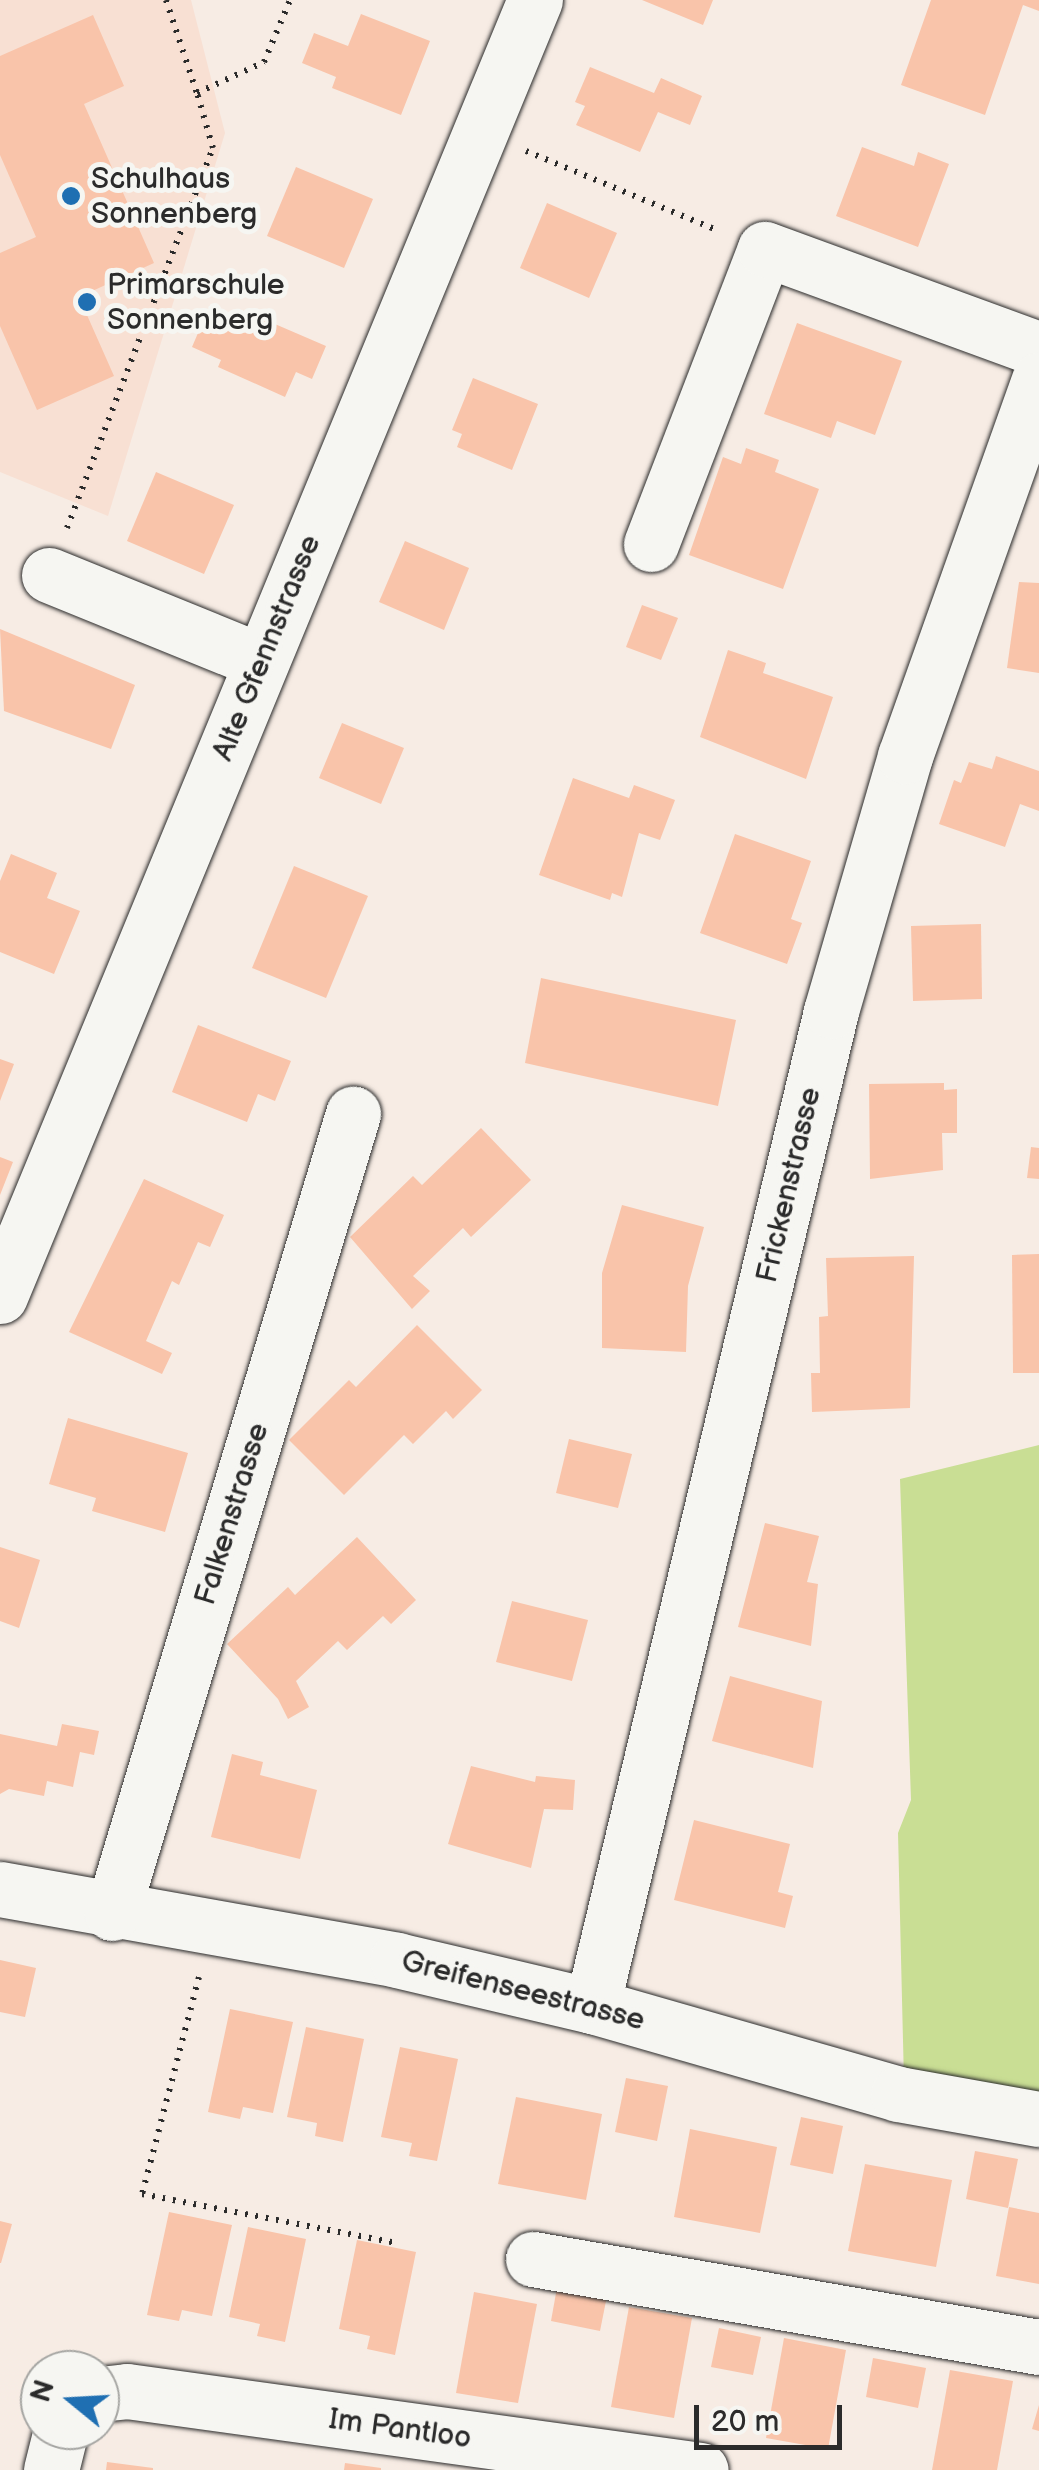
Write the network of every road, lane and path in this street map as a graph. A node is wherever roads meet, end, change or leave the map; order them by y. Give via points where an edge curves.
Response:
1 (166, 0) edge
2 (290, 0) edge
3 (535, 0) edge
4 (197, 93) junction
5 (540, 157) dead end
6 (765, 249) junction
7 (1039, 349) edge
8 (1039, 380) edge
9 (651, 544) dead end
10 (49, 575) joint
11 (261, 661) junction
12 (353, 1114) dead end
13 (0, 1296) edge
14 (0, 1889) edge
15 (112, 1914) junction
16 (212, 1927) junction
17 (592, 2006) junction
18 (1039, 2120) edge
19 (392, 2242) dead end
20 (534, 2258) dead end
21 (1039, 2347) edge
22 (120, 2394) edge
23 (701, 2470) edge

1 - 4 path
2 - 4 path via 264,62
3 - 11 street, Alte Gfennstrasse
4 - 10 path via 213,148
5 - 6 path
6 - 7 street
6 - 9 street
8 - 17 street, Frickenstrasse via 905,756 830,1011
10 - 11 street
11 - 13 street, Alte Gfennstrasse
12 - 15 street, Falkenstrasse
14 - 15 street, Greifenseestrasse
15 - 16 street, Greifenseestrasse
16 - 17 street, Greifenseestrasse via 397,1960
16 - 19 path via 142,2194
17 - 18 street, Greifenseestrasse via 898,2094
20 - 21 street
22 - 23 street, Im Pantloo

